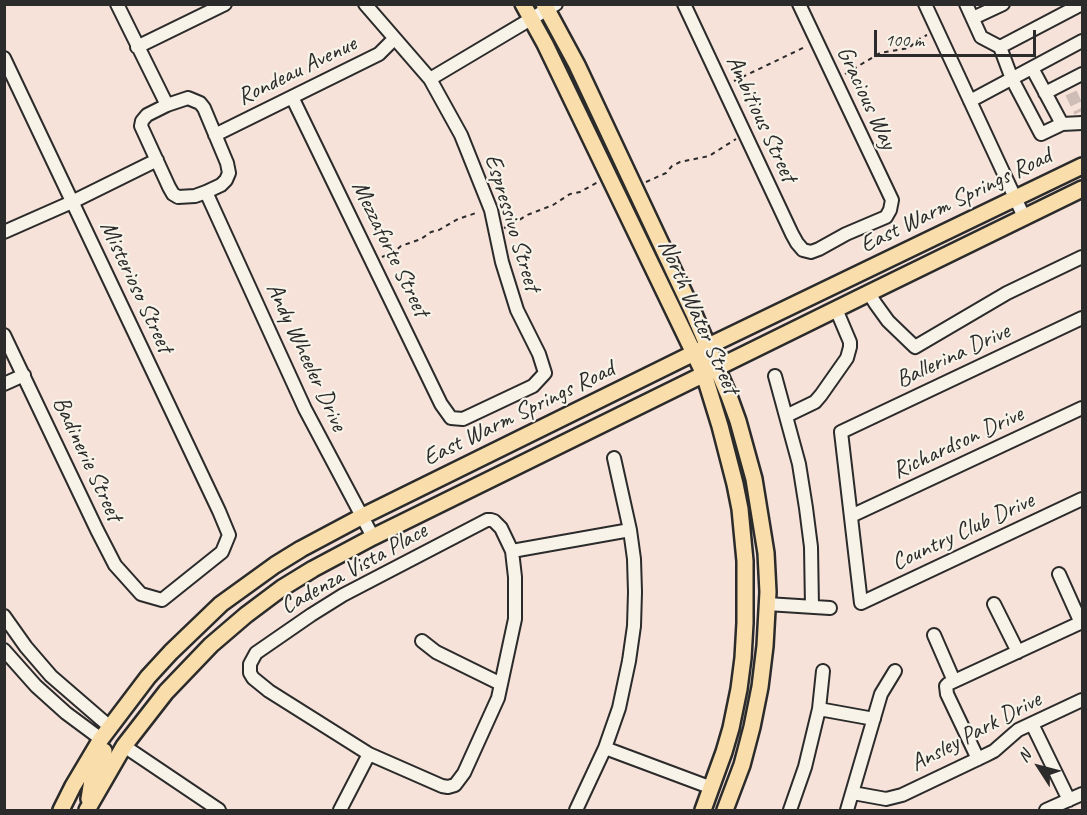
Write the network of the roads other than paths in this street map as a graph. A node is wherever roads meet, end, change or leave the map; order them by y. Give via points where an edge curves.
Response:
1 (117, 4) edge
2 (225, 4) edge
3 (365, 4) edge
4 (523, 4) edge
5 (684, 4) edge
6 (799, 4) edge
7 (925, 4) edge
8 (966, 4) edge
9 (1003, 4) edge
10 (1082, 4) edge
11 (549, 6) edge
12 (1065, 8) edge
13 (973, 18) junction
14 (532, 20) junction
15 (394, 39) junction
16 (1083, 41) edge
17 (137, 47) junction
18 (1000, 48) junction
19 (4, 58) edge
20 (1032, 68) junction
21 (1082, 74) edge
22 (430, 79) junction
23 (1012, 79) junction
24 (1045, 93) junction
25 (292, 97) junction
26 (970, 101) junction
27 (167, 105) junction
28 (1082, 118) edge
29 (1062, 124) junction
30 (215, 135) junction
31 (157, 160) junction
32 (1083, 166) edge
33 (1083, 189) edge
34 (206, 192) junction
35 (1016, 197) junction
36 (72, 202) junction
37 (1024, 217) junction
38 (4, 232) edge
39 (803, 250) joint
40 (1083, 257) edge
41 (869, 293) junction
42 (836, 309) junction
43 (1083, 318) edge
44 (4, 335) edge
45 (708, 346) junction
46 (694, 353) junction
47 (711, 371) junction
48 (24, 375) junction
49 (775, 376) dead end
50 (4, 384) edge
51 (1083, 408) edge
52 (786, 416) junction
53 (451, 418) joint
54 (614, 458) dead end
55 (1083, 499) edge
56 (852, 516) junction
57 (362, 517) junction
58 (630, 530) junction
59 (373, 537) junction
60 (512, 551) junction
61 (1059, 574) dead end
62 (141, 594) joint
63 (767, 604) junction
64 (994, 604) dead end
65 (812, 606) junction
66 (830, 608) dead end
67 (4, 615) edge
68 (1082, 622) edge
69 (934, 635) dead end
70 (422, 641) dead end
71 (4, 650) edge
72 (171, 652) junction
73 (1018, 652) junction
74 (895, 670) dead end
75 (823, 671) dead end
76 (954, 681) junction
77 (501, 684) junction
78 (1083, 700) edge
79 (819, 709) junction
80 (874, 719) junction
81 (1032, 724) junction
82 (105, 733) junction
83 (124, 746) junction
84 (605, 748) junction
85 (369, 754) junction
86 (978, 759) junction
87 (712, 788) junction
88 (853, 793) junction
89 (1083, 794) edge
90 (1069, 800) junction
91 (61, 810) edge
92 (87, 810) edge
93 (219, 810) edge
94 (340, 810) edge
95 (576, 810) edge
96 (703, 810) edge
97 (725, 810) edge
98 (790, 810) edge
99 (847, 810) edge
100 (1046, 810) edge

1 - 17 street
2 - 17 street
3 - 15 street, Espressivo Street
4 - 14 main road, North Water Street
5 - 39 street, Ambitious Street
6 - 39 street, Gracious Way via 892,200 886,216 819,249
7 - 26 street
8 - 13 street
9 - 13 street
10 - 12 street
11 - 14 street
11 - 45 main road, North Water Street
12 - 18 street
13 - 18 street via 981,37
14 - 22 street
14 - 46 main road, North Water Street
15 - 22 street, Espressivo Street
15 - 25 street, Rondeau Avenue via 379,54
16 - 20 street
17 - 27 street
18 - 23 street
19 - 36 street, Misterioso Street
20 - 23 street
20 - 24 street
21 - 24 street via 1068,87
22 - 53 street, Espressivo Street via 461,135 489,206 517,309 544,373 533,386 463,419
23 - 26 street
23 - 29 street via 1041,134
24 - 29 street
25 - 30 street, Rondeau Avenue
25 - 53 street, Mezzaforte Street via 441,405
26 - 35 street
27 - 30 street via 188,98 200,102
27 - 31 street via 147,115 141,126
28 - 29 street
30 - 34 street via 230,173 220,185
31 - 34 street via 173,194 195,196
31 - 36 street
32 - 35 main road, East Warm Springs Road
33 - 37 main road, East Warm Springs Road
34 - 57 street, Andy Wheeler Drive via 305,409
35 - 37 street
35 - 45 main road, East Warm Springs Road
36 - 38 street
36 - 62 street, Misterioso Street via 229,535 222,552 162,600
37 - 41 main road, East Warm Springs Road
40 - 41 street via 1008,293 915,347 888,321
41 - 42 main road, East Warm Springs Road
42 - 47 main road, East Warm Springs Road
42 - 52 street via 850,342 847,358 815,402
43 - 56 street, Ballerina Drive via 841,432
44 - 48 street, Badinerie Street
45 - 46 main road, East Warm Springs Road
45 - 47 main road, North Water Street
46 - 47 main road, North Water Street
46 - 57 main road, East Warm Springs Road
47 - 59 main road, East Warm Springs Road
47 - 63 main road, North Water Street via 738,421 754,479 766,553
47 - 87 main road, North Water Street via 738,501 746,588 739,689
48 - 50 street
48 - 62 street, Badinerie Street via 116,565
49 - 52 street
51 - 56 street, Richardson Drive
52 - 65 street via 806,508
54 - 58 street
55 - 56 street, Country Club Drive via 861,603
57 - 59 street, Andy Wheeler Drive
57 - 72 main road, East Warm Springs Road via 265,571 221,604
58 - 60 street
58 - 84 street via 634,626 624,688
59 - 83 main road, East Warm Springs Road via 282,588 246,615 188,668
60 - 77 street via 515,619
60 - 85 street, Cadenza Vista Place via 498,524 491,520 483,522 336,599 253,657 249,668 259,684
61 - 68 street
63 - 65 street
63 - 97 main road, North Water Street via 758,697 742,765
64 - 73 street
65 - 66 street
67 - 82 street via 26,647
68 - 73 street
69 - 76 street
70 - 77 street
71 - 82 street via 66,713
72 - 82 main road, East Warm Springs Road
72 - 83 main road via 122,729
73 - 76 street
74 - 80 street via 881,694
75 - 79 street
76 - 86 street via 946,686 947,694
77 - 85 street via 492,714 464,773 451,787
78 - 81 street, Ansley Park Drive
79 - 80 street
79 - 98 street
80 - 88 street
81 - 86 street, Ansley Park Drive
81 - 90 street
82 - 91 main road, East Warm Springs Road
82 - 92 main road via 106,746 93,774
83 - 92 main road, East Warm Springs Road
83 - 93 street
84 - 87 street
84 - 95 street
85 - 94 street
86 - 88 street, Ansley Park Drive via 892,798
87 - 96 main road, North Water Street
88 - 99 street
89 - 90 street
90 - 100 street

